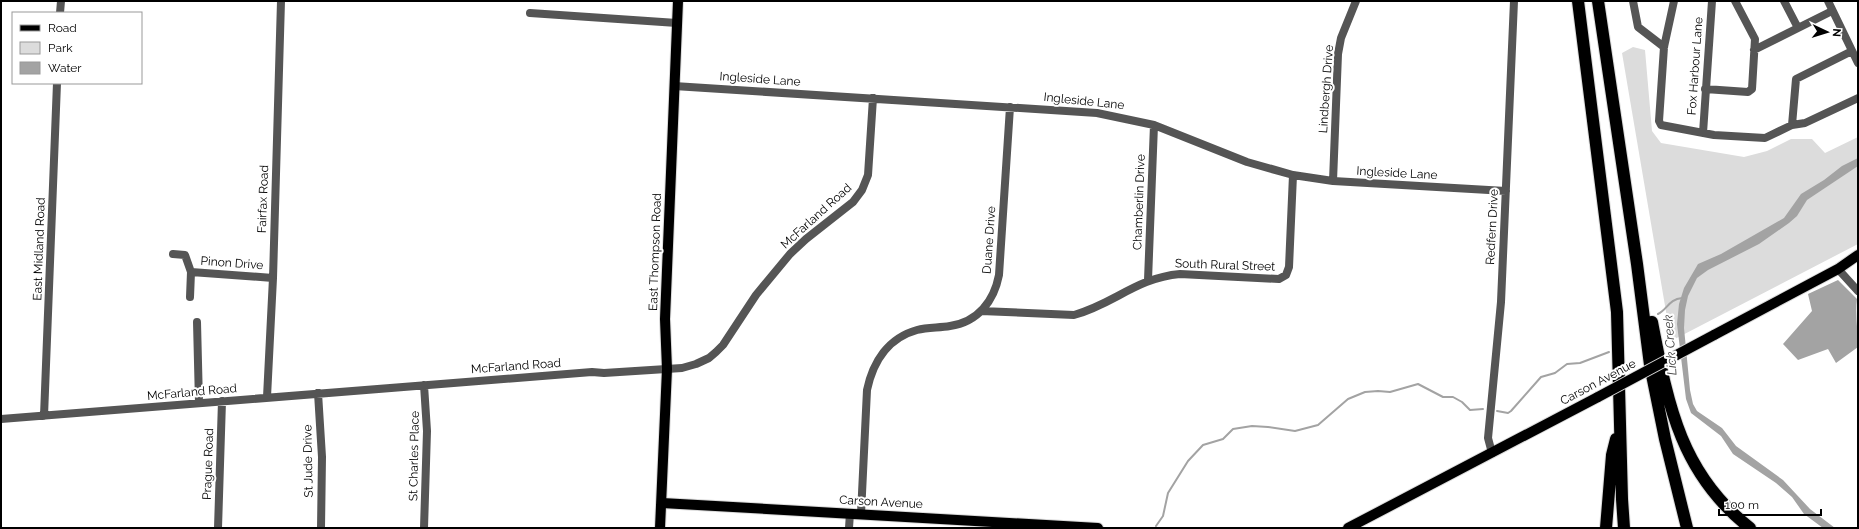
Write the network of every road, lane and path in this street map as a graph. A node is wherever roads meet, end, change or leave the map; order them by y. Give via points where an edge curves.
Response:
1 (61, 1) edge
2 (281, 1) edge
3 (678, 1) edge
4 (1356, 1) edge
5 (1514, 1) edge
6 (1578, 1) edge
7 (1598, 1) edge
8 (1633, 1) edge
9 (1674, 1) edge
10 (1712, 1) edge
11 (1735, 1) edge
12 (1784, 1) edge
13 (1828, 1) edge
14 (1832, 11) junction
15 (60, 12) edge
16 (530, 13) dead end
17 (677, 23) junction
18 (1798, 28) junction
19 (1664, 47) junction
20 (1754, 50) junction
21 (1852, 51) junction
22 (1858, 64) edge
23 (57, 84) edge
24 (674, 86) junction
25 (1705, 89) junction
26 (873, 98) junction
27 (1858, 98) edge
28 (1010, 107) junction
29 (1154, 125) junction
30 (1792, 125) junction
31 (1703, 133) junction
32 (1293, 175) junction
33 (1333, 181) junction
34 (1506, 191) junction
35 (173, 254) dead end
36 (1858, 255) edge
37 (1638, 264) junction
38 (1838, 269) junction
39 (191, 272) junction
40 (273, 278) junction
41 (1148, 280) junction
42 (1858, 291) edge
43 (190, 297) dead end
44 (982, 311) junction
45 (197, 322) dead end
46 (667, 369) junction
47 (424, 385) junction
48 (318, 393) junction
49 (268, 397) junction
50 (222, 401) junction
51 (199, 403) junction
52 (44, 416) junction
53 (1, 419) edge
54 (1621, 422) junction
55 (1492, 452) junction
56 (662, 503) junction
57 (850, 513) junction
58 (861, 514) junction
59 (218, 528) edge
60 (321, 528) edge
61 (424, 528) edge
62 (660, 528) edge
63 (849, 528) edge
64 (1098, 528) edge
65 (1348, 528) edge
66 (1606, 528) edge
67 (1624, 528) edge
68 (1687, 528) edge
69 (1750, 528) edge

1 - 15 street
2 - 40 street, Fairfax Road
3 - 17 main road, East Thompson Road
4 - 33 street, Lindbergh Drive via 1341,38 1338,54
5 - 34 street, Redfern Drive
6 - 54 highway via 1616,299
7 - 37 highway
8 - 19 street via 1638,27
9 - 19 street
10 - 25 street, Fox Harbour Lane
11 - 20 street via 1755,39
12 - 18 street
13 - 14 street
14 - 18 street
14 - 21 street
16 - 17 street
17 - 24 main road, East Thompson Road
18 - 20 street
19 - 31 street via 1659,121 1661,125
20 - 25 street via 1751,90 1748,92
21 - 22 street
21 - 30 street via 1796,79
23 - 52 street, East Midland Road
24 - 26 street, Ingleside Lane
24 - 46 main road, East Thompson Road via 665,319
25 - 31 street, Fox Harbour Lane
26 - 28 street, Ingleside Lane
26 - 46 street, McFarland Road via 868,175 857,198 790,254 756,295 716,352 696,364
27 - 30 street via 1808,122
28 - 29 street, Ingleside Lane via 1097,113
28 - 44 street, Duane Drive via 999,275 993,296
29 - 32 street, Ingleside Lane via 1247,162
29 - 41 street, Chamberlin Drive
30 - 31 street via 1765,138
32 - 33 street, Ingleside Lane
32 - 41 street, South Rural Street via 1289,267 1284,276 1275,280 1180,274
33 - 34 street, Ingleside Lane
34 - 55 street, Redfern Drive via 1500,302 1488,438
35 - 39 street via 184,255
36 - 38 main road, Carson Avenue
37 - 68 highway via 1653,381
37 - 69 highway via 1664,385 1683,443 1695,468 1706,483
38 - 42 street
38 - 55 main road, Carson Avenue, bridge
39 - 40 street, Pinon Drive
39 - 43 street, Pinon Drive
40 - 49 street, Fairfax Road
41 - 44 street, South Rural Street via 1074,315
44 - 58 street, Duane Drive via 957,325 925,328 907,333 887,348 874,366 867,390
45 - 51 street
46 - 47 street, McFarland Road
46 - 56 main road, East Thompson Road
47 - 48 street, McFarland Road
47 - 61 street, St Charles Place via 427,431
48 - 49 street, McFarland Road
48 - 60 street, St Jude Drive via 322,457
49 - 50 street, McFarland Road
50 - 51 street, McFarland Road
50 - 59 street, Prague Road
51 - 52 street, McFarland Road
52 - 53 street, McFarland Road
54 - 66 highway via 1612,455
54 - 67 highway
55 - 65 main road, Carson Avenue
56 - 57 main road, Carson Avenue
56 - 62 main road, East Thompson Road
57 - 58 main road, Carson Avenue
57 - 63 street
58 - 64 main road, Carson Avenue

